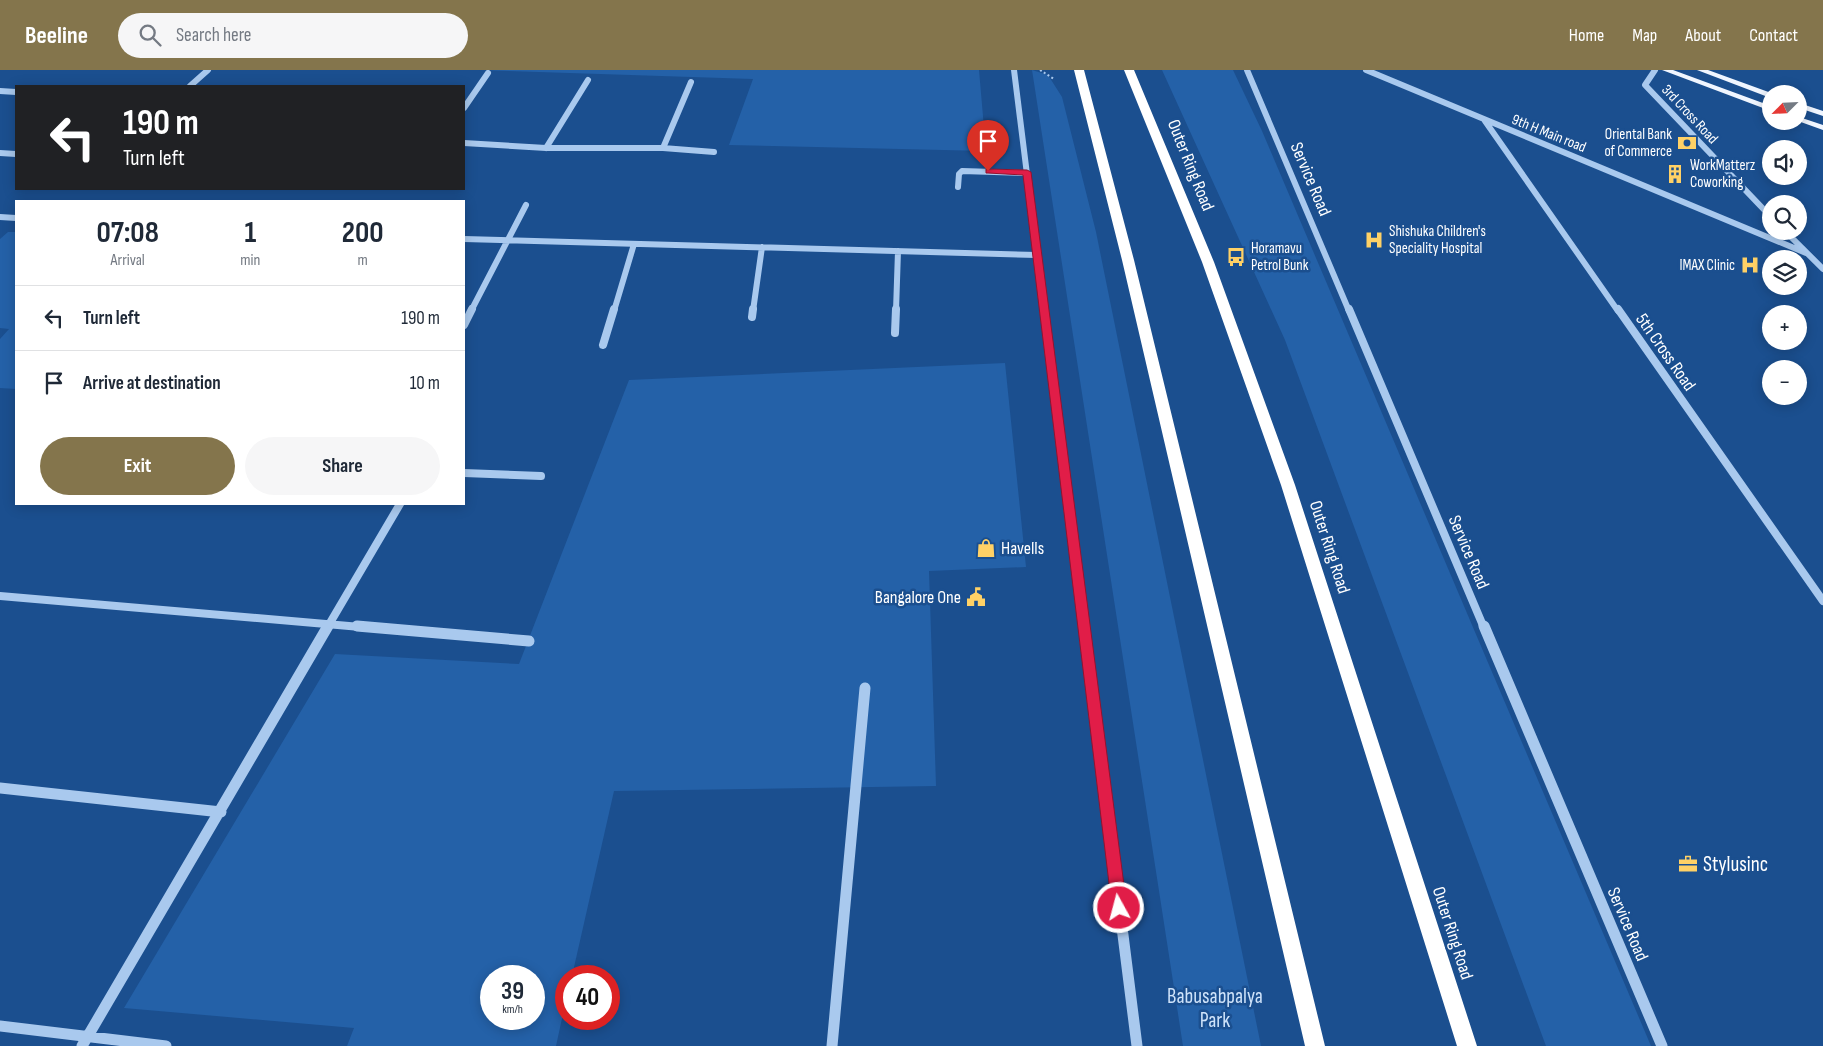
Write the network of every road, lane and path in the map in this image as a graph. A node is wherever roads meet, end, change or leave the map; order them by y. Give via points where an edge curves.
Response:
1 (208, 70) edge
2 (1014, 70) edge
3 (1079, 70) edge
4 (1129, 70) edge
5 (1247, 70) edge
6 (1366, 70) edge
7 (1656, 70) edge
8 (1666, 70) edge
9 (1701, 70) edge
10 (488, 73) dead end
11 (588, 80) dead end
12 (690, 82) dead end
13 (191, 85) edge
14 (0, 91) edge
15 (15, 92) edge
16 (1762, 93) edge
17 (1762, 106) edge
18 (465, 107) edge
19 (1808, 109) edge
20 (1823, 114) edge
21 (1485, 121) junction
22 (1808, 122) edge
23 (1823, 128) edge
24 (465, 143) edge
25 (546, 148) junction
26 (663, 148) junction
27 (714, 152) dead end
28 (0, 153) edge
29 (15, 154) edge
30 (1027, 172) junction
31 (958, 186) dead end
32 (526, 205) dead end
33 (1762, 208) edge
34 (0, 217) edge
35 (15, 218) edge
36 (465, 239) edge
37 (509, 240) junction
38 (1794, 240) edge
39 (634, 244) junction
40 (762, 248) junction
41 (1799, 250) edge
42 (1803, 250) edge
43 (898, 251) junction
44 (1807, 254) edge
45 (1037, 255) junction
46 (1823, 269) edge
47 (752, 317) dead end
48 (465, 323) edge
49 (895, 333) dead end
50 (603, 345) dead end
51 (465, 473) edge
52 (541, 476) dead end
53 (399, 505) edge
54 (0, 596) edge
55 (1823, 601) edge
56 (332, 623) junction
57 (529, 641) dead end
58 (865, 688) dead end
59 (0, 788) edge
60 (220, 812) junction
61 (0, 1026) edge
62 (85, 1041) edge
63 (166, 1046) edge
64 (832, 1046) edge
65 (1137, 1046) edge
66 (1315, 1046) edge
67 (1467, 1046) edge
68 (1662, 1046) edge

1 - 13 street
2 - 30 street
3 - 66 highway via 1130,269
4 - 67 highway, Outer Ring Road via 1208,262 1288,485
5 - 68 street, Service Road
6 - 21 street, 9th H Main road
7 - 33 street, 3rd Cross Road via 1645,85
8 - 17 main road
9 - 16 main road
10 - 18 street
11 - 25 street
12 - 26 street
14 - 15 street
19 - 20 main road
21 - 41 street, 9th H Main road
21 - 55 street, 5th Cross Road
22 - 23 main road
24 - 25 street
25 - 26 street
26 - 27 street
28 - 29 street
30 - 31 street via 962,171
30 - 45 street
32 - 37 street
34 - 35 street
36 - 37 street
37 - 39 street
37 - 48 street
38 - 42 street
39 - 40 street
39 - 50 street
40 - 43 street
40 - 47 street
43 - 45 street
43 - 49 street
44 - 46 street
45 - 65 street
51 - 52 street
53 - 56 street
54 - 56 street
56 - 57 street
56 - 60 street
58 - 64 street
59 - 60 street
60 - 62 street
61 - 62 street
62 - 63 street

